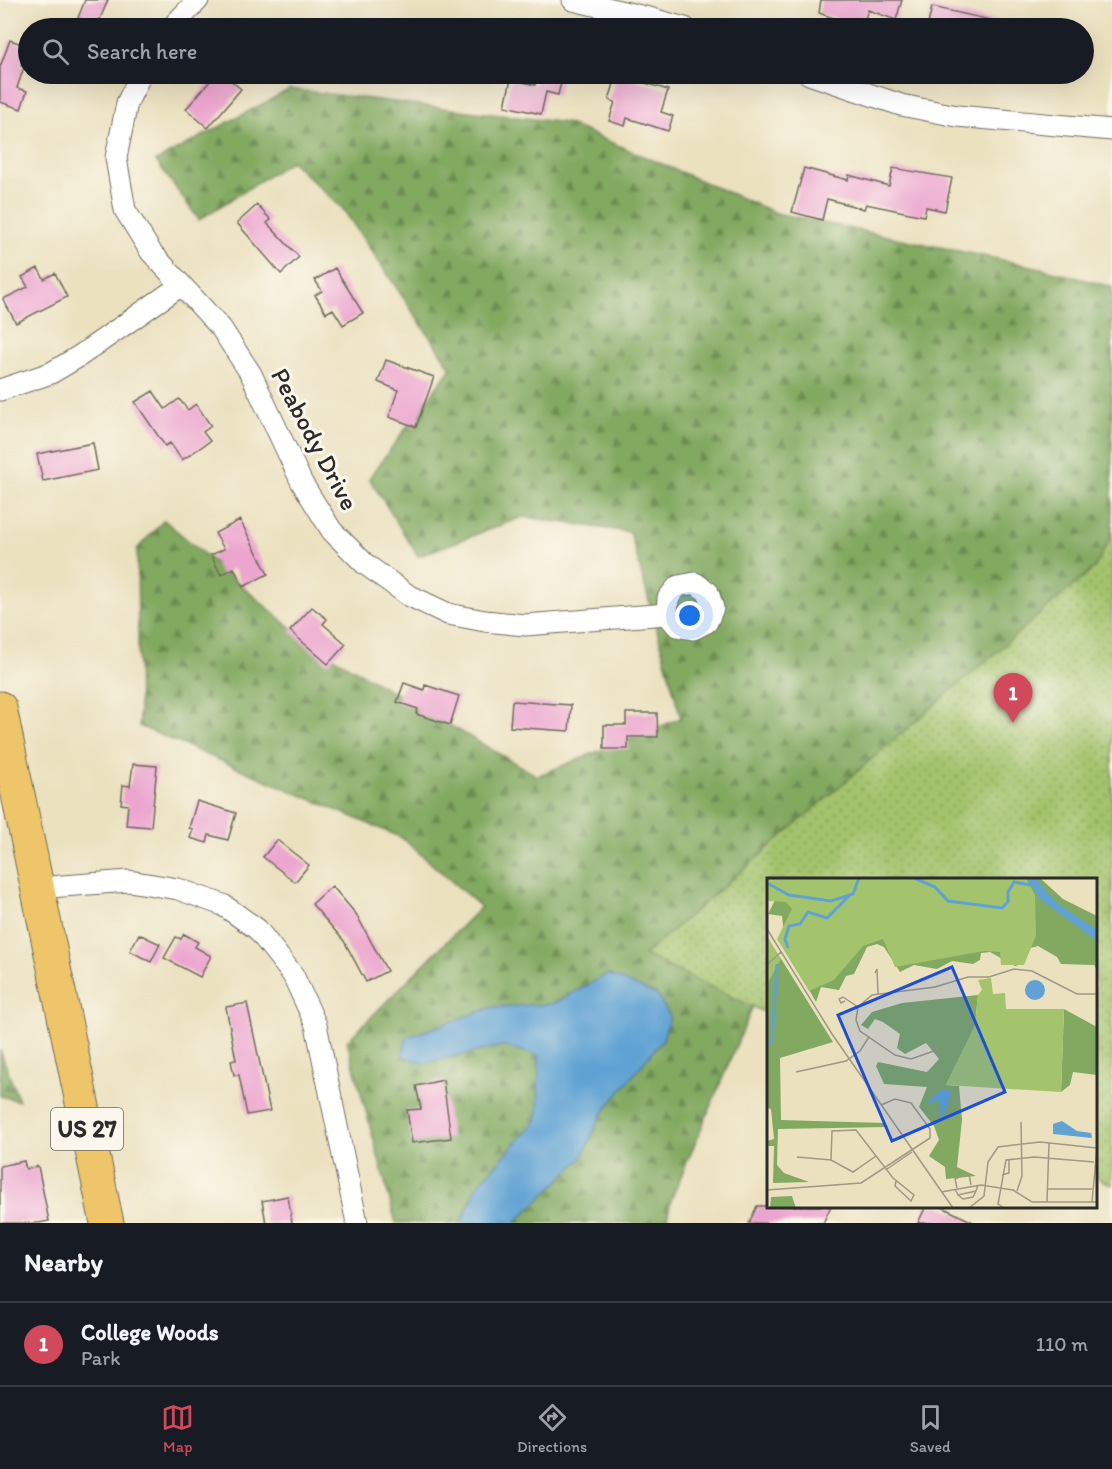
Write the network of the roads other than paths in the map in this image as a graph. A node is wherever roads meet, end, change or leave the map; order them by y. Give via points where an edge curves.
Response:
1 (573, 0) edge
2 (195, 1) edge
3 (180, 18) edge
4 (649, 18) edge
5 (136, 84) edge
6 (839, 84) edge
7 (1112, 130) edge
8 (180, 286) junction
9 (0, 390) edge
10 (667, 614) dead end
11 (0, 708) edge
12 (36, 888) junction
13 (107, 1223) edge
14 (357, 1223) edge

1 - 4 street
2 - 3 street
5 - 8 street, Peabody Drive via 127,103 116,158 125,210 151,252
6 - 7 street via 901,105 957,116
8 - 9 street via 51,373
8 - 10 street, Peabody Drive via 220,328 251,374 302,483 332,531 365,564 408,596 448,614 525,625
11 - 12 highway, US 27
12 - 13 highway, US 27
12 - 14 street via 129,881 178,889 223,905 257,929 293,975 316,1025

